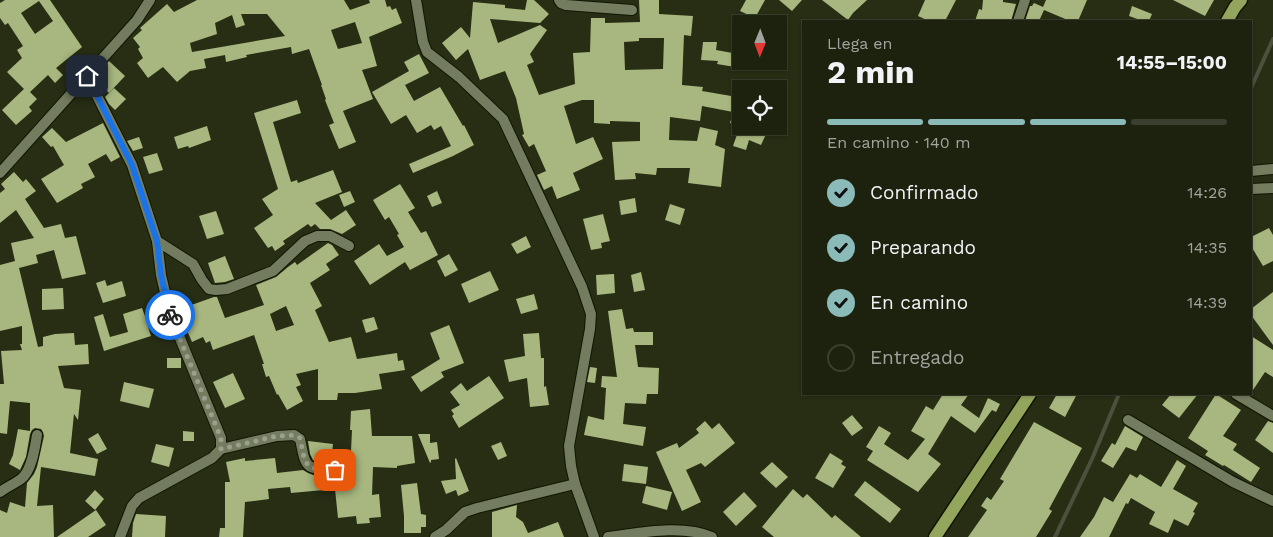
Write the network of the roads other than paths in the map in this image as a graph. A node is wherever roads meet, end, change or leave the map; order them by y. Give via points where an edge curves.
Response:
1 (150, 0) edge
2 (416, 0) edge
3 (559, 0) edge
4 (1025, 0) edge
5 (1241, 0) edge
6 (1245, 0) edge
7 (632, 10) dead end
8 (1018, 20) edge
9 (1228, 20) edge
10 (1236, 20) edge
11 (87, 76) junction
12 (1273, 169) edge
13 (1252, 171) edge
14 (0, 173) edge
15 (1273, 188) edge
16 (1252, 189) edge
17 (157, 241) junction
18 (349, 246) dead end
19 (1029, 395) edge
20 (1238, 395) edge
21 (1273, 416) edge
22 (1128, 420) dead end
23 (37, 434) dead end
24 (221, 449) junction
25 (335, 470) dead end
26 (575, 484) junction
27 (0, 492) edge
28 (1273, 501) edge
29 (120, 537) edge
30 (435, 537) edge
31 (594, 537) edge
32 (608, 537) edge
33 (712, 537) edge
34 (935, 537) edge

1 - 11 street via 137,20
2 - 26 street via 427,52 503,119 582,287 591,314 569,446
3 - 7 street via 566,5
4 - 8 street
5 - 9 main road
6 - 10 main road
11 - 14 street
11 - 17 street via 132,165
12 - 13 street
15 - 16 street
17 - 18 street via 193,264 209,289 216,290 227,289 273,271 305,241 317,236 330,236
17 - 24 street via 170,314 221,438
19 - 34 main road
20 - 21 street
22 - 28 street via 1233,482
23 - 27 street via 34,453 22,479
24 - 25 street via 294,435 300,438 305,461 310,466
24 - 29 street via 212,458 138,498
26 - 30 street via 465,512
26 - 31 street
32 - 33 street via 687,530

